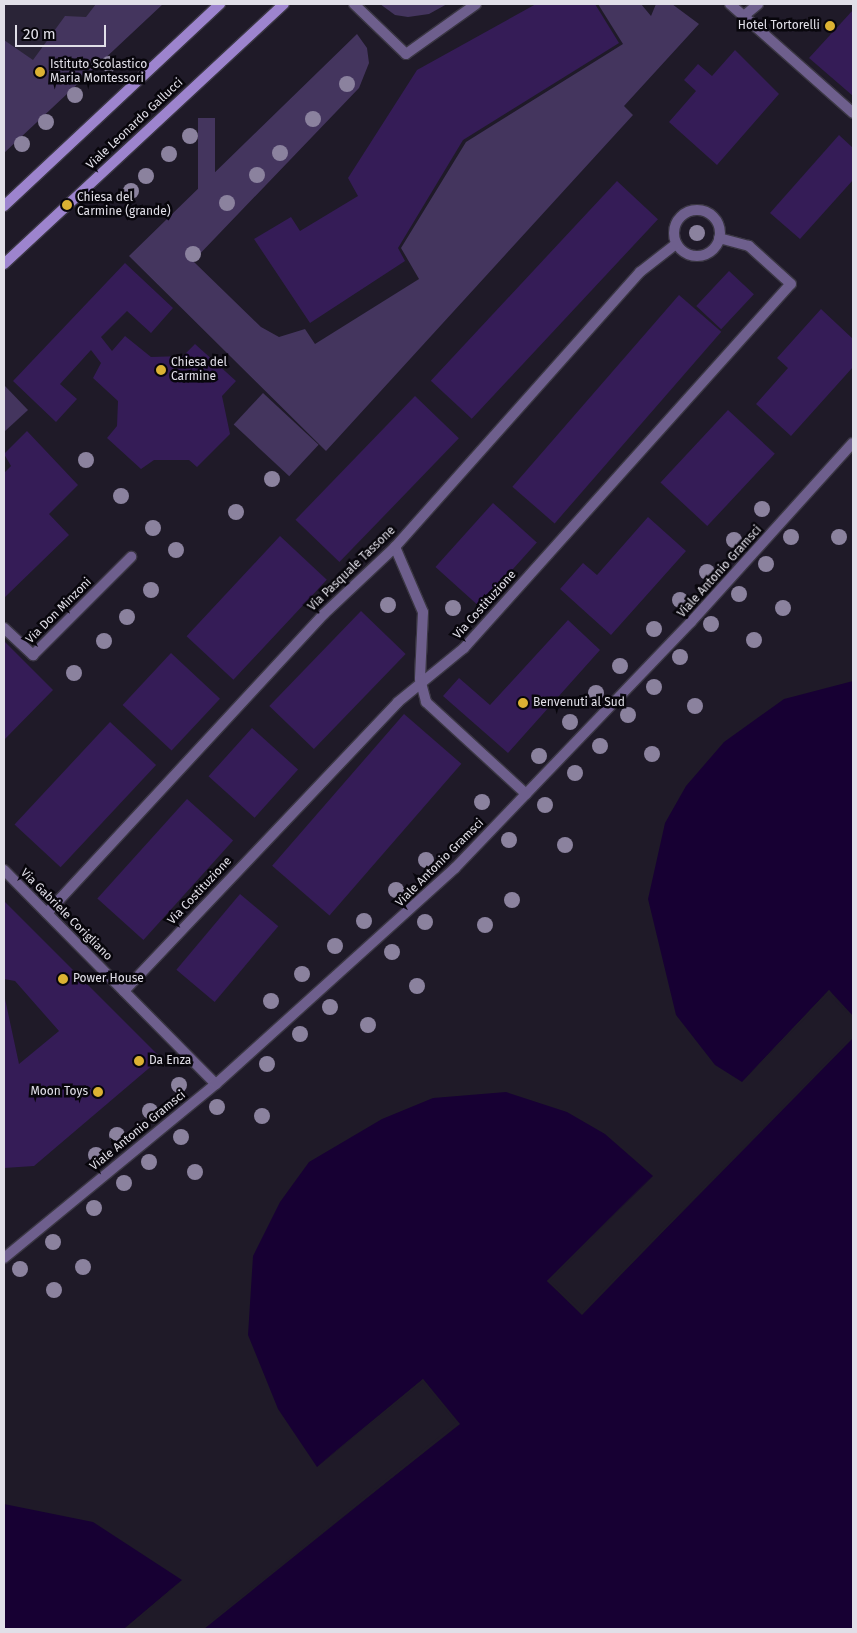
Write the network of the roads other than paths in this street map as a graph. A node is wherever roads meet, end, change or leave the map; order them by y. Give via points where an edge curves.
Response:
1 (220, 4) edge
2 (284, 4) edge
3 (354, 4) edge
4 (476, 4) edge
5 (730, 4) edge
6 (758, 4) edge
7 (745, 15) junction
8 (853, 113) edge
9 (4, 206) edge
10 (719, 238) junction
11 (676, 244) junction
12 (4, 264) edge
13 (853, 444) edge
14 (395, 547) junction
15 (131, 557) dead end
16 (4, 628) edge
17 (420, 680) junction
18 (526, 794) junction
19 (4, 870) edge
20 (46, 913) junction
21 (124, 991) junction
22 (216, 1084) junction
23 (4, 1258) edge

1 - 9 street
2 - 12 street, Viale Leonardo Gallucci
3 - 4 street via 406,54
5 - 7 street
6 - 7 street
7 - 8 street
10 - 11 street via 702,256 685,253
10 - 11 street via 714,217 692,210 674,226
10 - 17 street, Via Costituzione via 749,246 791,284 464,648
11 - 14 street, Via Pasquale Tassone via 640,272
13 - 18 street, Viale Antonio Gramsci
14 - 17 street via 423,612
14 - 20 street, Via Pasquale Tassone via 324,614
15 - 16 street, Via Don Minzoni via 33,655
17 - 18 street via 432,710
17 - 21 street, Via Costituzione
18 - 22 street, Viale Antonio Gramsci via 364,953
19 - 20 street, Via Gabriele Corigliano
20 - 21 street, Via Gabriele Corigliano
21 - 22 street, Via Gabriele Corigliano
22 - 23 street, Viale Antonio Gramsci

